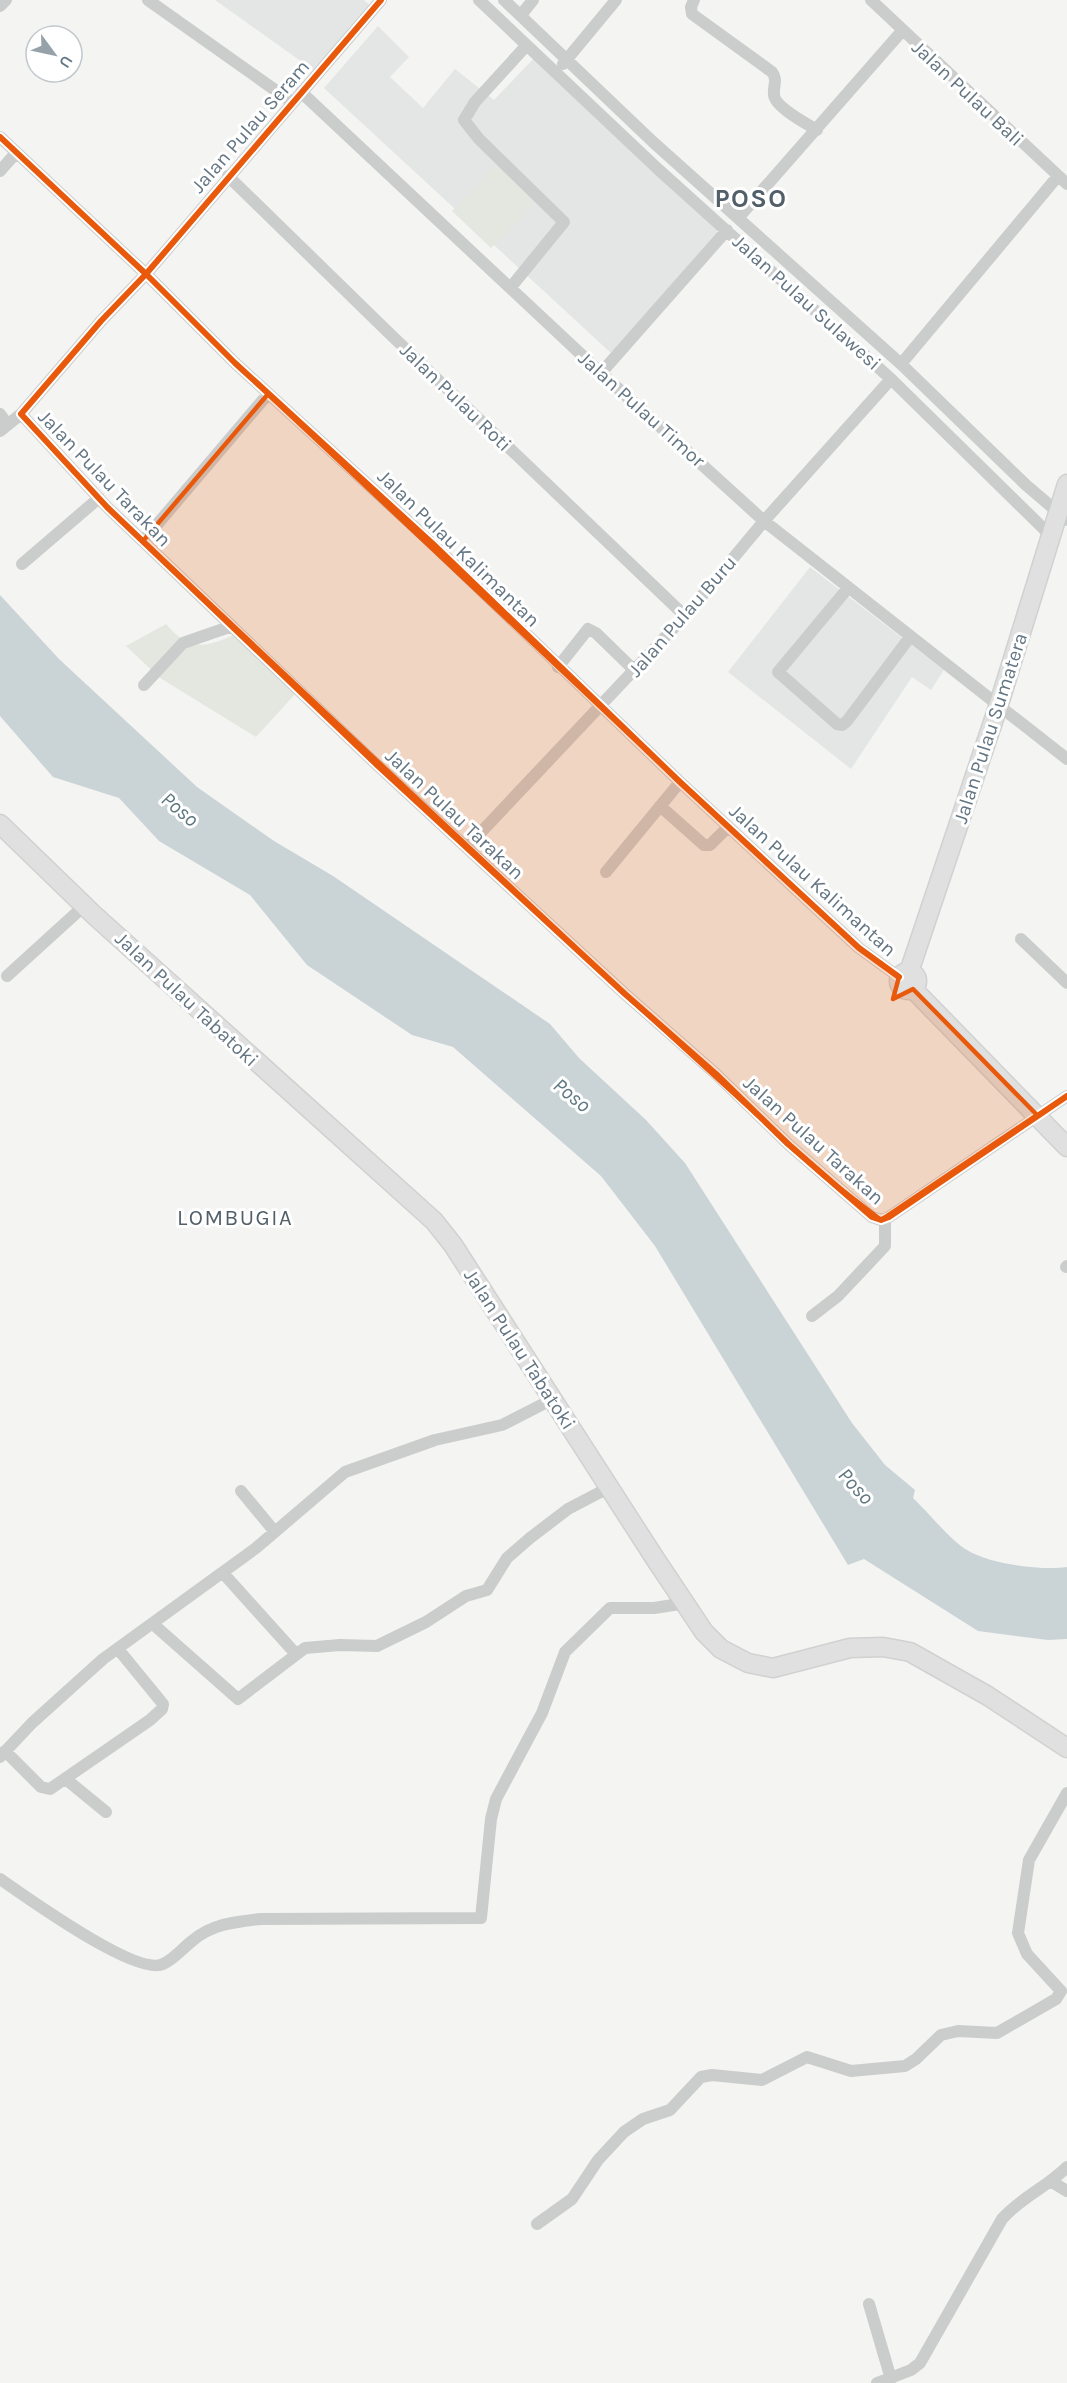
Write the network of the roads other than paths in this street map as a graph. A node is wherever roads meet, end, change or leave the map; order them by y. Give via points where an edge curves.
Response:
1 (6, 0) edge
2 (148, 0) edge
3 (363, 0) edge
4 (479, 0) edge
5 (504, 0) edge
6 (533, 0) edge
7 (616, 0) edge
8 (694, 0) edge
9 (871, 0) edge
10 (377, 4) edge
11 (0, 6) edge
12 (521, 15) junction
13 (902, 31) junction
14 (526, 46) junction
15 (568, 59) junction
16 (556, 72) junction
17 (301, 92) junction
18 (292, 102) junction
19 (817, 130) junction
20 (0, 137) edge
21 (15, 154) junction
22 (0, 171) edge
23 (228, 176) junction
24 (1063, 180) edge
25 (739, 217) junction
26 (727, 230) junction
27 (146, 274) junction
28 (512, 287) junction
29 (828, 298) junction
30 (818, 312) junction
31 (901, 364) junction
32 (601, 373) junction
33 (891, 378) junction
34 (268, 394) junction
35 (0, 414) edge
36 (21, 414) junction
37 (4, 428) edge
38 (1012, 471) junction
39 (998, 483) junction
40 (1067, 484) edge
41 (99, 498) junction
42 (1062, 517) edge
43 (764, 521) junction
44 (1051, 536) junction
45 (143, 541) junction
46 (22, 564) dead end
47 (848, 588) junction
48 (685, 616) junction
49 (232, 626) junction
50 (910, 637) junction
51 (558, 667) junction
52 (635, 671) junction
53 (144, 685) dead end
54 (601, 707) junction
55 (998, 707) junction
56 (1067, 759) edge
57 (680, 782) junction
58 (660, 806) junction
59 (0, 824) edge
60 (728, 826) junction
61 (467, 847) junction
62 (606, 872) dead end
63 (84, 906) junction
64 (1021, 939) dead end
65 (7, 976) dead end
66 (907, 979) junction
67 (1067, 983) edge
68 (1067, 1096) edge
69 (1037, 1115) junction
70 (1067, 1147) edge
71 (885, 1219) junction
72 (812, 1316) dead end
73 (551, 1400) junction
74 (610, 1487) junction
75 (241, 1491) dead end
76 (275, 1532) junction
77 (223, 1573) junction
78 (686, 1603) junction
79 (153, 1624) junction
80 (118, 1649) junction
81 (295, 1653) junction
82 (1067, 1748) edge
83 (2, 1754) edge
84 (67, 1780) junction
85 (1067, 1794) edge
86 (106, 1812) dead end
87 (0, 1879) edge
88 (1067, 2166) edge
89 (1052, 2182) junction
90 (1067, 2191) edge
91 (537, 2224) dead end
92 (869, 2304) dead end
93 (891, 2379) junction
94 (877, 2383) edge

1 - 11 street
2 - 18 street
3 - 10 street
4 - 14 street, Jalan Pulau Sulawesi
5 - 12 street, Jalan Pulau Sulawesi
6 - 12 street
7 - 15 street
8 - 19 street via 692,14 772,72 777,102
9 - 13 street, Jalan Pulau Bali
10 - 17 street, Jalan Pulau Seram
12 - 15 street, Jalan Pulau Sulawesi
13 - 19 street
13 - 24 street, Jalan Pulau Bali
14 - 16 street, Jalan Pulau Sulawesi
14 - 28 street via 475,102 464,120 479,140 564,222
15 - 16 street
15 - 25 street, Jalan Pulau Sulawesi via 653,142
16 - 26 street, Jalan Pulau Sulawesi
17 - 18 street, Jalan Pulau Seram
17 - 28 street, Jalan Pulau Timor
18 - 23 street, Jalan Pulau Seram
19 - 25 street
20 - 21 street, Jalan Pulau Kalimantan
21 - 22 street
21 - 27 street, Jalan Pulau Kalimantan
23 - 27 street, Jalan Pulau Seram
23 - 48 street, Jalan Pulau Roti
24 - 31 street
25 - 29 street, Jalan Pulau Sulawesi
26 - 30 street, Jalan Pulau Sulawesi
26 - 32 street
27 - 34 street, Jalan Pulau Kalimantan
27 - 36 street, Jalan Pulau Tarakan
28 - 32 street, Jalan Pulau Timor
29 - 30 street
29 - 31 street, Jalan Pulau Sulawesi
30 - 33 street, Jalan Pulau Sulawesi
31 - 38 street, Jalan Pulau Sulawesi
32 - 43 street, Jalan Pulau Timor
33 - 39 street, Jalan Pulau Sulawesi
33 - 43 street, Jalan Pulau Buru
34 - 45 street
34 - 51 street, Jalan Pulau Kalimantan via 433,544
35 - 37 street
36 - 37 street
36 - 41 street, Jalan Pulau Tarakan
38 - 39 street
38 - 42 street, Jalan Pulau Sulawesi
39 - 44 street, Jalan Pulau Sulawesi
40 - 42 highway, Jalan Pulau Sumatera
41 - 45 street, Jalan Pulau Tarakan
41 - 46 street
42 - 44 highway, Jalan Pulau Sumatera
43 - 47 street, Jalan Pulau Timor
43 - 48 street, Jalan Pulau Buru
44 - 55 highway, Jalan Pulau Sumatera
45 - 49 street, Jalan Pulau Tarakan
47 - 50 street, Jalan Pulau Timor
47 - 50 street via 778,672 837,724 847,721
48 - 52 street, Jalan Pulau Buru
49 - 53 street via 183,643
49 - 61 street, Jalan Pulau Tarakan
50 - 55 street, Jalan Pulau Timor
51 - 52 street via 588,630
51 - 54 street, Jalan Pulau Kalimantan
52 - 54 street, Jalan Pulau Buru
54 - 57 street, Jalan Pulau Kalimantan
54 - 61 street, Jalan Pulau Buru
55 - 56 street, Jalan Pulau Timor
55 - 66 highway, Jalan Pulau Sumatera
57 - 58 street
57 - 60 street, Jalan Pulau Kalimantan
58 - 60 street via 704,845
58 - 62 street
59 - 63 highway, Jalan Pulau Tabatoki
60 - 66 street, Jalan Pulau Kalimantan via 860,948
61 - 71 street, Jalan Pulau Tarakan via 803,1157 872,1217
63 - 65 street
63 - 73 highway, Jalan Pulau Tabatoki via 434,1221
64 - 67 street
66 - 69 highway
68 - 69 street, Jalan Pulau Tarakan
69 - 70 highway
69 - 71 street, Jalan Pulau Tarakan
71 - 72 street via 885,1246 838,1296
73 - 74 highway, Jalan Pulau Tabatoki
73 - 76 street via 502,1425 435,1440 353,1468
74 - 78 highway, Jalan Pulau Tabatoki
74 - 81 street via 568,1509 522,1545 504,1562 488,1589 465,1596 407,1632 374,1647 315,1646
75 - 76 street
76 - 77 street
77 - 79 street
77 - 81 street
78 - 82 highway, Jalan Pulau Tabatoki via 715,1644 748,1663 773,1668 833,1651 868,1647 920,1655
78 - 87 street via 610,1608 566,1652 542,1713 496,1800 481,1918 230,1922 206,1930 171,1960 154,1966 111,1950
79 - 80 street
79 - 81 street via 237,1699
80 - 83 street via 46,1709
80 - 84 street via 163,1708
83 - 84 street via 43,1789
84 - 86 street
85 - 91 street via 1029,1860 1018,1933 1027,1954 1059,1989 1056,1999 997,2033 958,2031 941,2035 905,2066 851,2071 807,2057 762,2080 712,2074 701,2077 670,2110 643,2119 624,2132 598,2160 572,2199
88 - 89 street
89 - 90 street
89 - 93 street via 1002,2219 925,2355 911,2370
92 - 93 street
93 - 94 street

